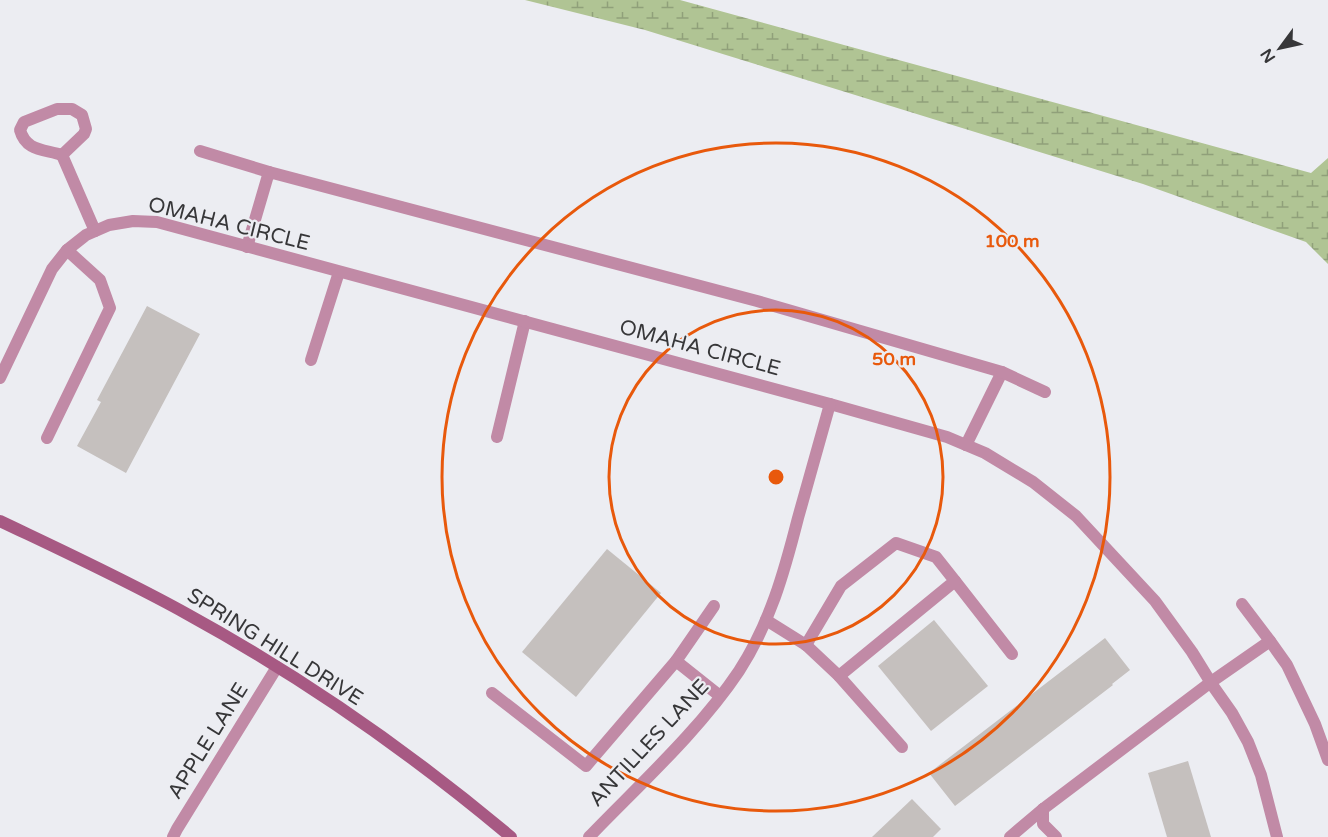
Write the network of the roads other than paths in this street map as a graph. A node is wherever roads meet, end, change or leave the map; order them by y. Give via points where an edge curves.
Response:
1 (200, 151) dead end
2 (62, 155) junction
3 (269, 172) junction
4 (95, 231) junction
5 (247, 247) junction
6 (67, 250) junction
7 (339, 272) junction
8 (525, 321) junction
9 (311, 360) dead end
10 (1, 372) edge
11 (1002, 372) junction
12 (1045, 392) dead end
13 (830, 404) junction
14 (497, 437) dead end
15 (47, 438) dead end
16 (966, 445) junction
17 (0, 521) edge
18 (954, 581) junction
19 (1242, 604) dead end
20 (714, 606) dead end
21 (765, 620) junction
22 (1270, 641) junction
23 (806, 645) junction
24 (1012, 654) dead end
25 (676, 661) junction
26 (277, 667) junction
27 (839, 676) junction
28 (1211, 682) junction
29 (492, 693) dead end
30 (720, 696) junction
31 (902, 747) dead end
32 (1328, 760) edge
33 (1043, 809) junction
34 (173, 837) edge
35 (511, 837) edge
36 (589, 837) edge
37 (1010, 837) edge
38 (1056, 837) edge
39 (1276, 837) edge

1 - 3 street
2 - 2 street via 84,134 82,115 72,109 57,109 24,122 20,130 29,147
2 - 4 street
3 - 5 street
3 - 11 street via 757,301
4 - 5 street, OMAHA CIRCLE via 133,221 157,222
4 - 6 street, OMAHA CIRCLE
5 - 7 street, OMAHA CIRCLE
6 - 10 street, OMAHA CIRCLE via 52,269
6 - 15 street via 100,280 110,308
7 - 8 street, OMAHA CIRCLE
7 - 9 street
8 - 13 street, OMAHA CIRCLE
8 - 14 street
11 - 12 street
11 - 16 street
13 - 16 street, OMAHA CIRCLE via 947,436
13 - 21 street, ANTILLES LANE via 781,582
16 - 28 street, OMAHA CIRCLE via 1033,482 1076,516 1155,602
17 - 26 main road, SPRING HILL DRIVE via 187,614
18 - 23 street via 936,557 896,543 841,586
18 - 24 street
18 - 27 street
19 - 22 street
20 - 25 street
21 - 23 street
21 - 30 street, ANTILLES LANE via 739,670
22 - 28 street
22 - 32 street via 1287,665
23 - 27 street
25 - 29 street via 586,766
25 - 30 street
26 - 34 street, APPLE LANE
26 - 35 main road, SPRING HILL DRIVE via 384,738
27 - 31 street
28 - 33 street
28 - 39 street, OMAHA CIRCLE via 1232,712 1262,775
30 - 36 street, ANTILLES LANE via 687,736
33 - 37 street
33 - 38 street via 1043,824

